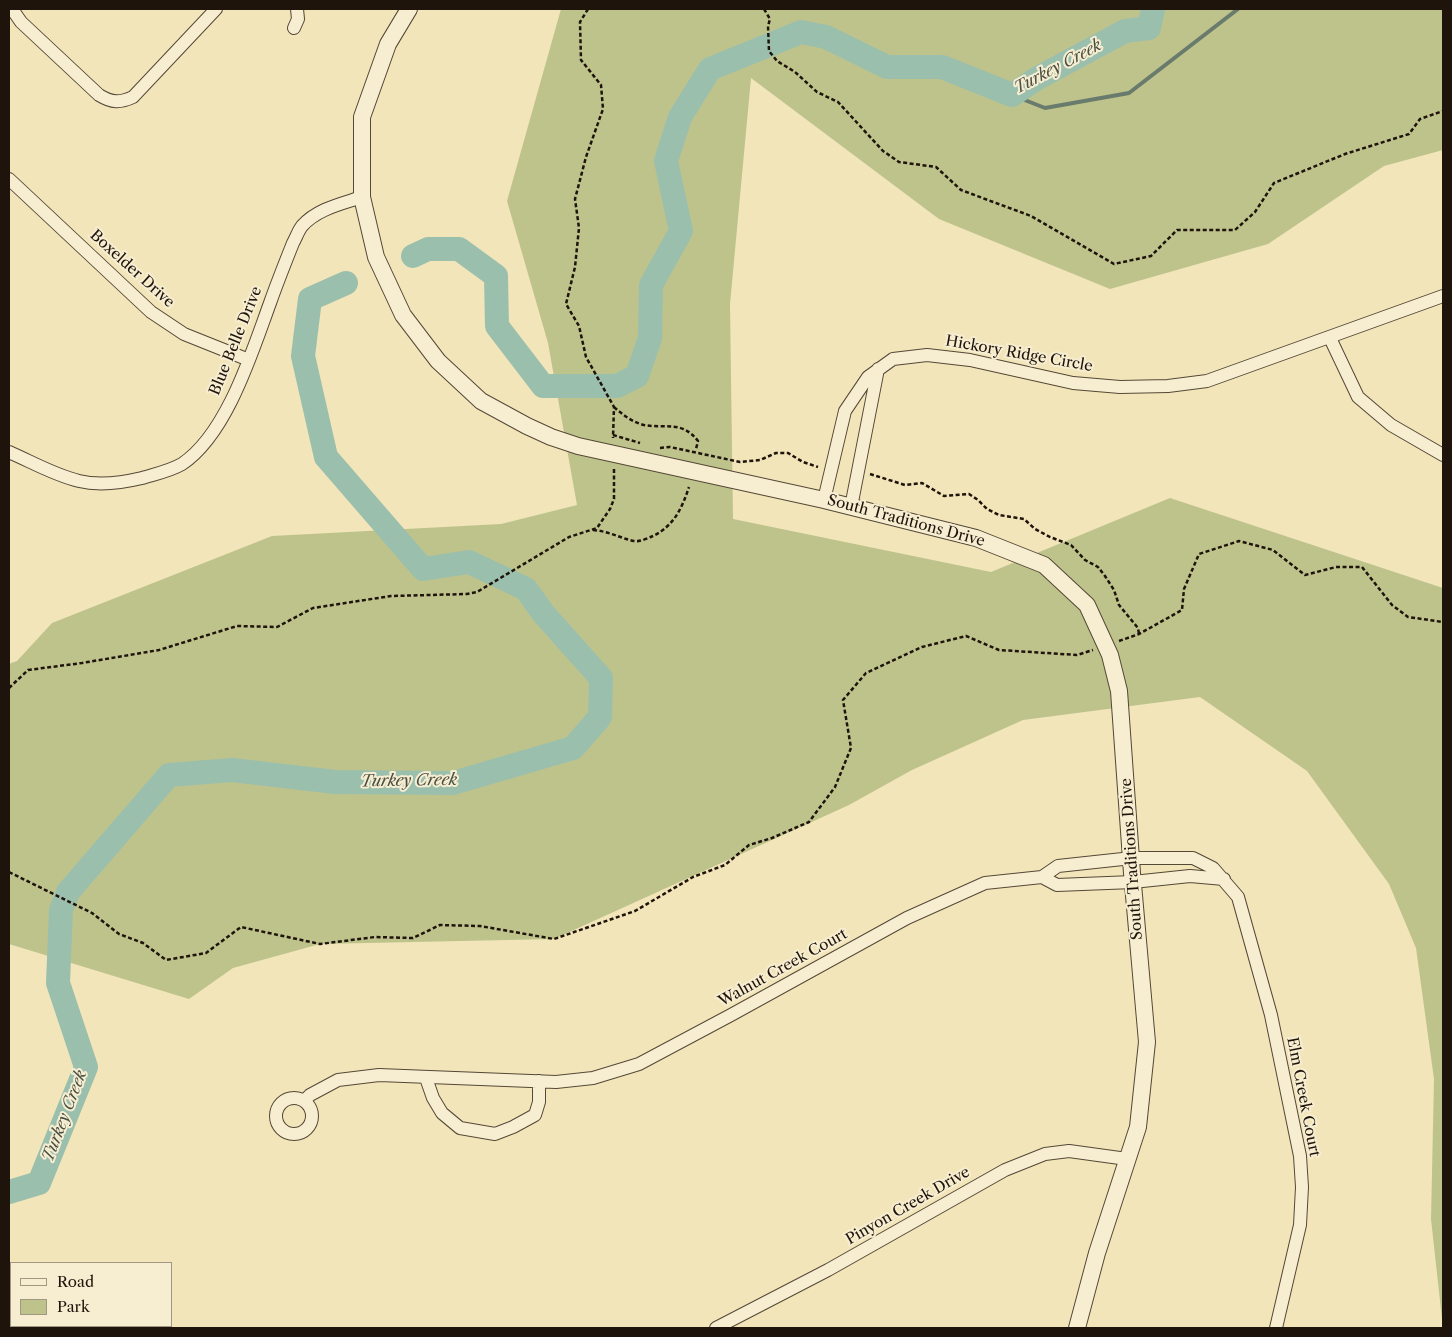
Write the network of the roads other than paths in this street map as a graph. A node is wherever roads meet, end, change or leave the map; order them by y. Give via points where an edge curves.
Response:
1 (12, 9) edge
2 (216, 9) edge
3 (297, 9) edge
4 (409, 9) edge
5 (294, 28) dead end
6 (9, 179) edge
7 (362, 197) junction
8 (1443, 296) edge
9 (1330, 338) junction
10 (249, 360) junction
11 (878, 369) junction
12 (9, 452) edge
13 (1443, 455) edge
14 (824, 500) junction
15 (852, 507) junction
16 (1132, 858) junction
17 (1042, 877) junction
18 (1224, 879) junction
19 (1133, 882) junction
20 (426, 1078) junction
21 (539, 1081) junction
22 (304, 1101) dead end
23 (1127, 1159) junction
24 (716, 1328) edge
25 (1077, 1328) edge
26 (1276, 1328) edge

1 - 2 street via 21,22 99,95 117,103 133,97
3 - 5 street via 298,19
4 - 7 street, South Traditions Drive via 388,44 362,117
6 - 10 street, Boxelder Drive via 151,312 184,334
7 - 10 street, Blue Belle Drive via 314,215 300,228
7 - 14 street, South Traditions Drive via 376,257 403,315 438,361 481,401 527,426 578,446
8 - 9 street, Hickory Ridge Circle
9 - 11 street, Hickory Ridge Circle via 1207,381 1168,386 1120,387 1073,383 970,360 927,355 893,359
9 - 13 street via 1358,397 1392,425
10 - 12 street, Blue Belle Drive via 236,393 200,447 181,464 156,474 107,484 80,481
11 - 14 street, Hickory Ridge Circle via 868,377 844,411
11 - 15 street
14 - 15 street, South Traditions Drive
15 - 16 street, South Traditions Drive via 976,538 1044,565 1087,605 1110,655 1119,691
16 - 17 street, Walnut Creek Court via 1058,866
16 - 18 street, Elm Creek Court via 1193,858 1213,868
16 - 19 street, South Traditions Drive
17 - 19 street, Walnut Creek Court via 1057,885
17 - 21 street, Walnut Creek Court via 985,883 908,918 639,1064 593,1078
18 - 19 street via 1190,876
18 - 26 street, Elm Creek Court via 1238,897 1266,997 1300,1156 1300,1225
19 - 23 street, South Traditions Drive via 1147,1042 1138,1126
20 - 21 street, Walnut Creek Court
20 - 21 street via 442,1113 460,1128 495,1134 535,1115
20 - 22 street, Walnut Creek Court via 380,1075 338,1080
23 - 24 street, Pinyon Creek Drive via 1069,1151 1045,1154 1005,1170 828,1270
23 - 25 street, South Traditions Drive via 1096,1253

